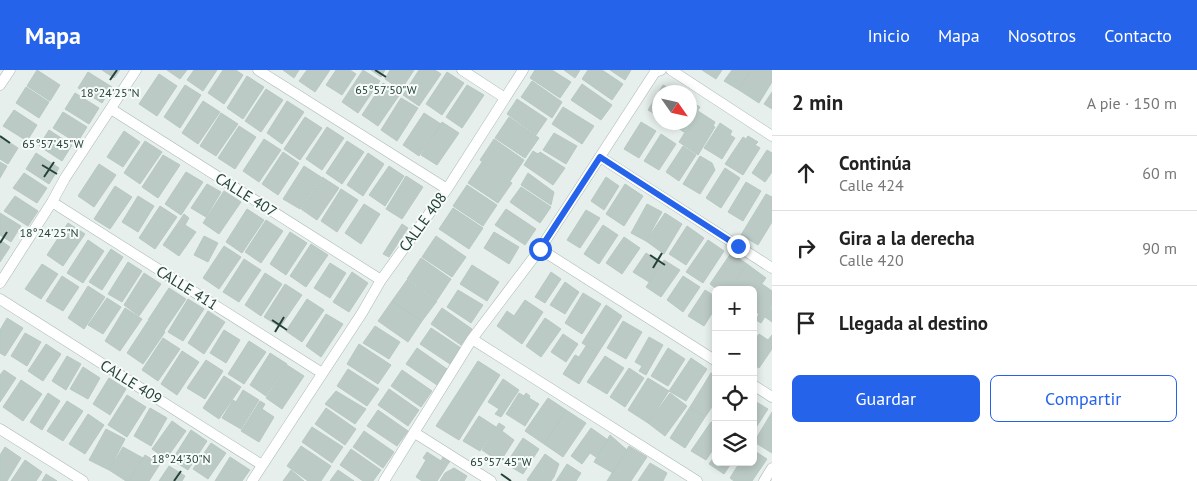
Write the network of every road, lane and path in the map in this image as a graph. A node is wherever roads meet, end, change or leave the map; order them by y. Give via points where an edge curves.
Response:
1 (10, 70) edge
2 (136, 70) edge
3 (258, 70) edge
4 (462, 70) edge
5 (523, 70) edge
6 (671, 70) edge
7 (658, 71) edge
8 (0, 85) edge
9 (505, 98) junction
10 (111, 109) junction
11 (772, 136) edge
12 (600, 157) junction
13 (447, 188) junction
14 (52, 202) junction
15 (540, 249) junction
16 (772, 268) edge
17 (381, 280) junction
18 (0, 283) edge
19 (0, 299) edge
20 (472, 339) junction
21 (712, 358) edge
22 (322, 373) junction
23 (757, 387) edge
24 (772, 396) edge
25 (0, 429) edge
26 (415, 432) junction
27 (262, 465) junction
28 (772, 468) edge
29 (83, 481) edge
30 (252, 481) edge
31 (384, 481) edge
32 (491, 481) edge
33 (697, 481) edge
34 (764, 481) edge

1 - 8 street
2 - 10 street
3 - 13 street
4 - 9 street
5 - 9 street, CALLE 408
6 - 11 street
7 - 12 street
9 - 13 street, CALLE 408
10 - 14 street
10 - 17 street, CALLE 407
12 - 15 street
12 - 16 street
13 - 17 street, CALLE 408
14 - 18 street
14 - 22 street, CALLE 411
15 - 20 street
15 - 21 street
17 - 22 street, CALLE 408
19 - 27 street, CALLE 409
20 - 26 street
20 - 33 street
22 - 27 street, CALLE 408
23 - 24 street
25 - 29 street
26 - 31 street
26 - 32 street
27 - 30 street, CALLE 408
28 - 34 street

